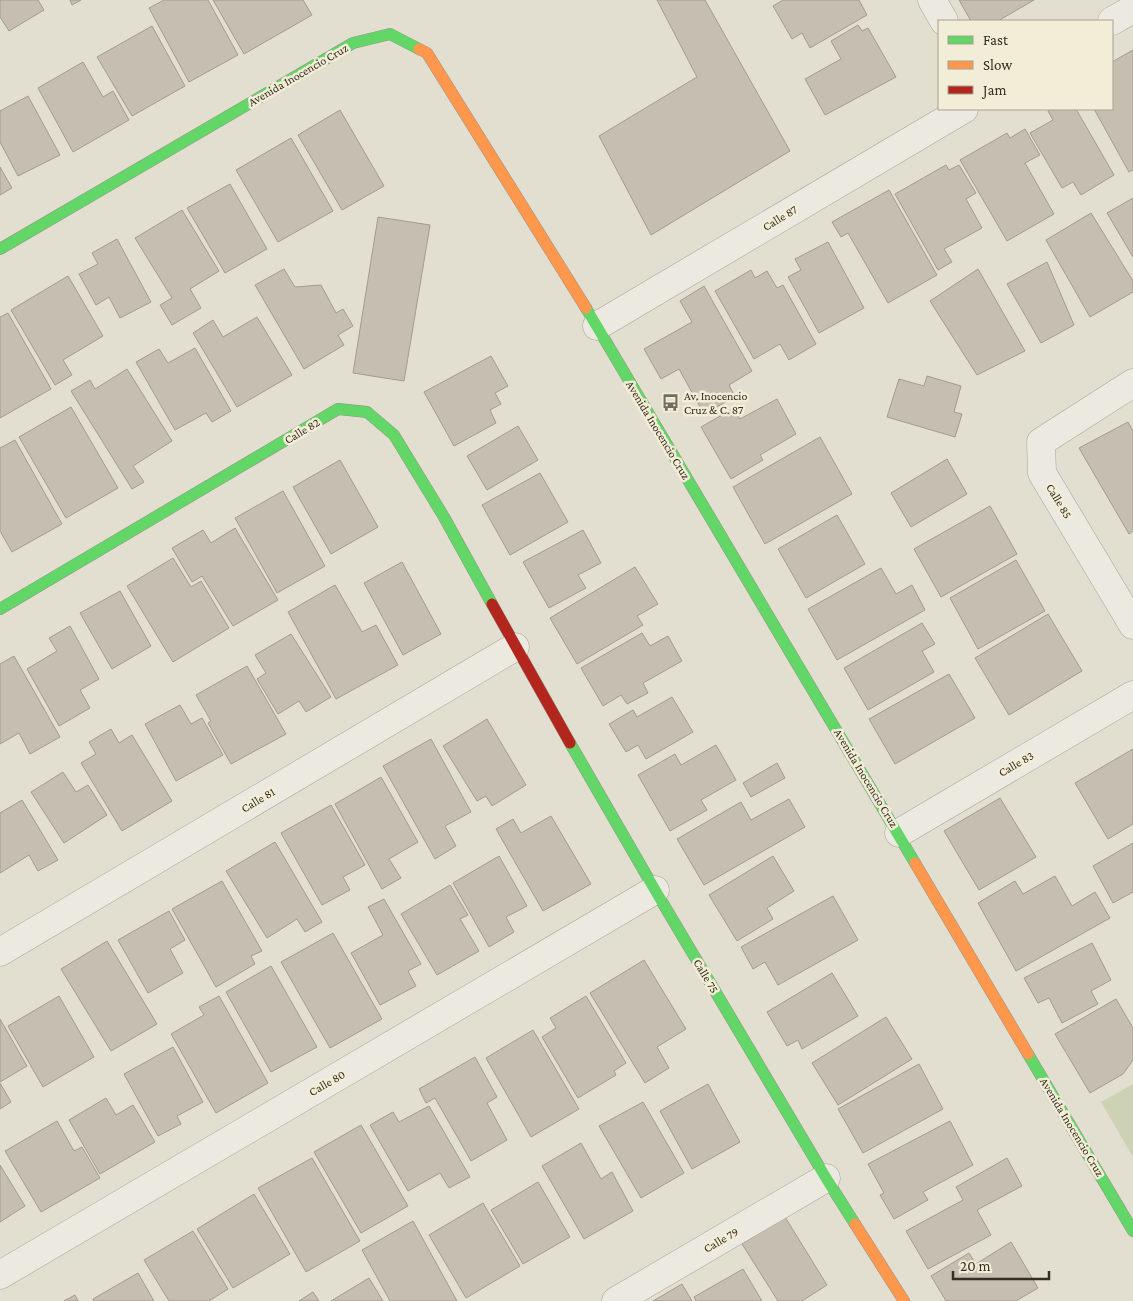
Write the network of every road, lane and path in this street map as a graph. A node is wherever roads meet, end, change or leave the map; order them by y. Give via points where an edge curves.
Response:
1 (932, 0) edge
2 (1133, 9) edge
3 (943, 20) edge
4 (1113, 21) edge
5 (962, 110) edge
6 (0, 249) edge
7 (597, 326) junction
8 (1133, 383) edge
9 (0, 609) edge
10 (1133, 625) edge
11 (515, 647) junction
12 (1133, 695) edge
13 (899, 833) junction
14 (655, 890) junction
15 (0, 952) edge
16 (826, 1178) junction
17 (1133, 1230) edge
18 (0, 1275) edge
19 (616, 1301) edge
20 (904, 1301) edge

1 - 3 street
2 - 4 street
5 - 7 street, Calle 87
6 - 7 street, Avenida Inocencio Cruz via 352,43 390,34 427,53
7 - 13 street, Avenida Inocencio Cruz
8 - 10 street, Calle 85 via 1040,442 1042,473
9 - 11 street, Calle 82 via 338,410 367,412 394,436 444,517
11 - 14 street, Calle 75
11 - 15 street, Calle 81
12 - 13 street, Calle 83
13 - 17 street, Avenida Inocencio Cruz
14 - 16 street, Calle 75
14 - 18 street, Calle 80
16 - 19 street, Calle 79
16 - 20 street, Calle 75

